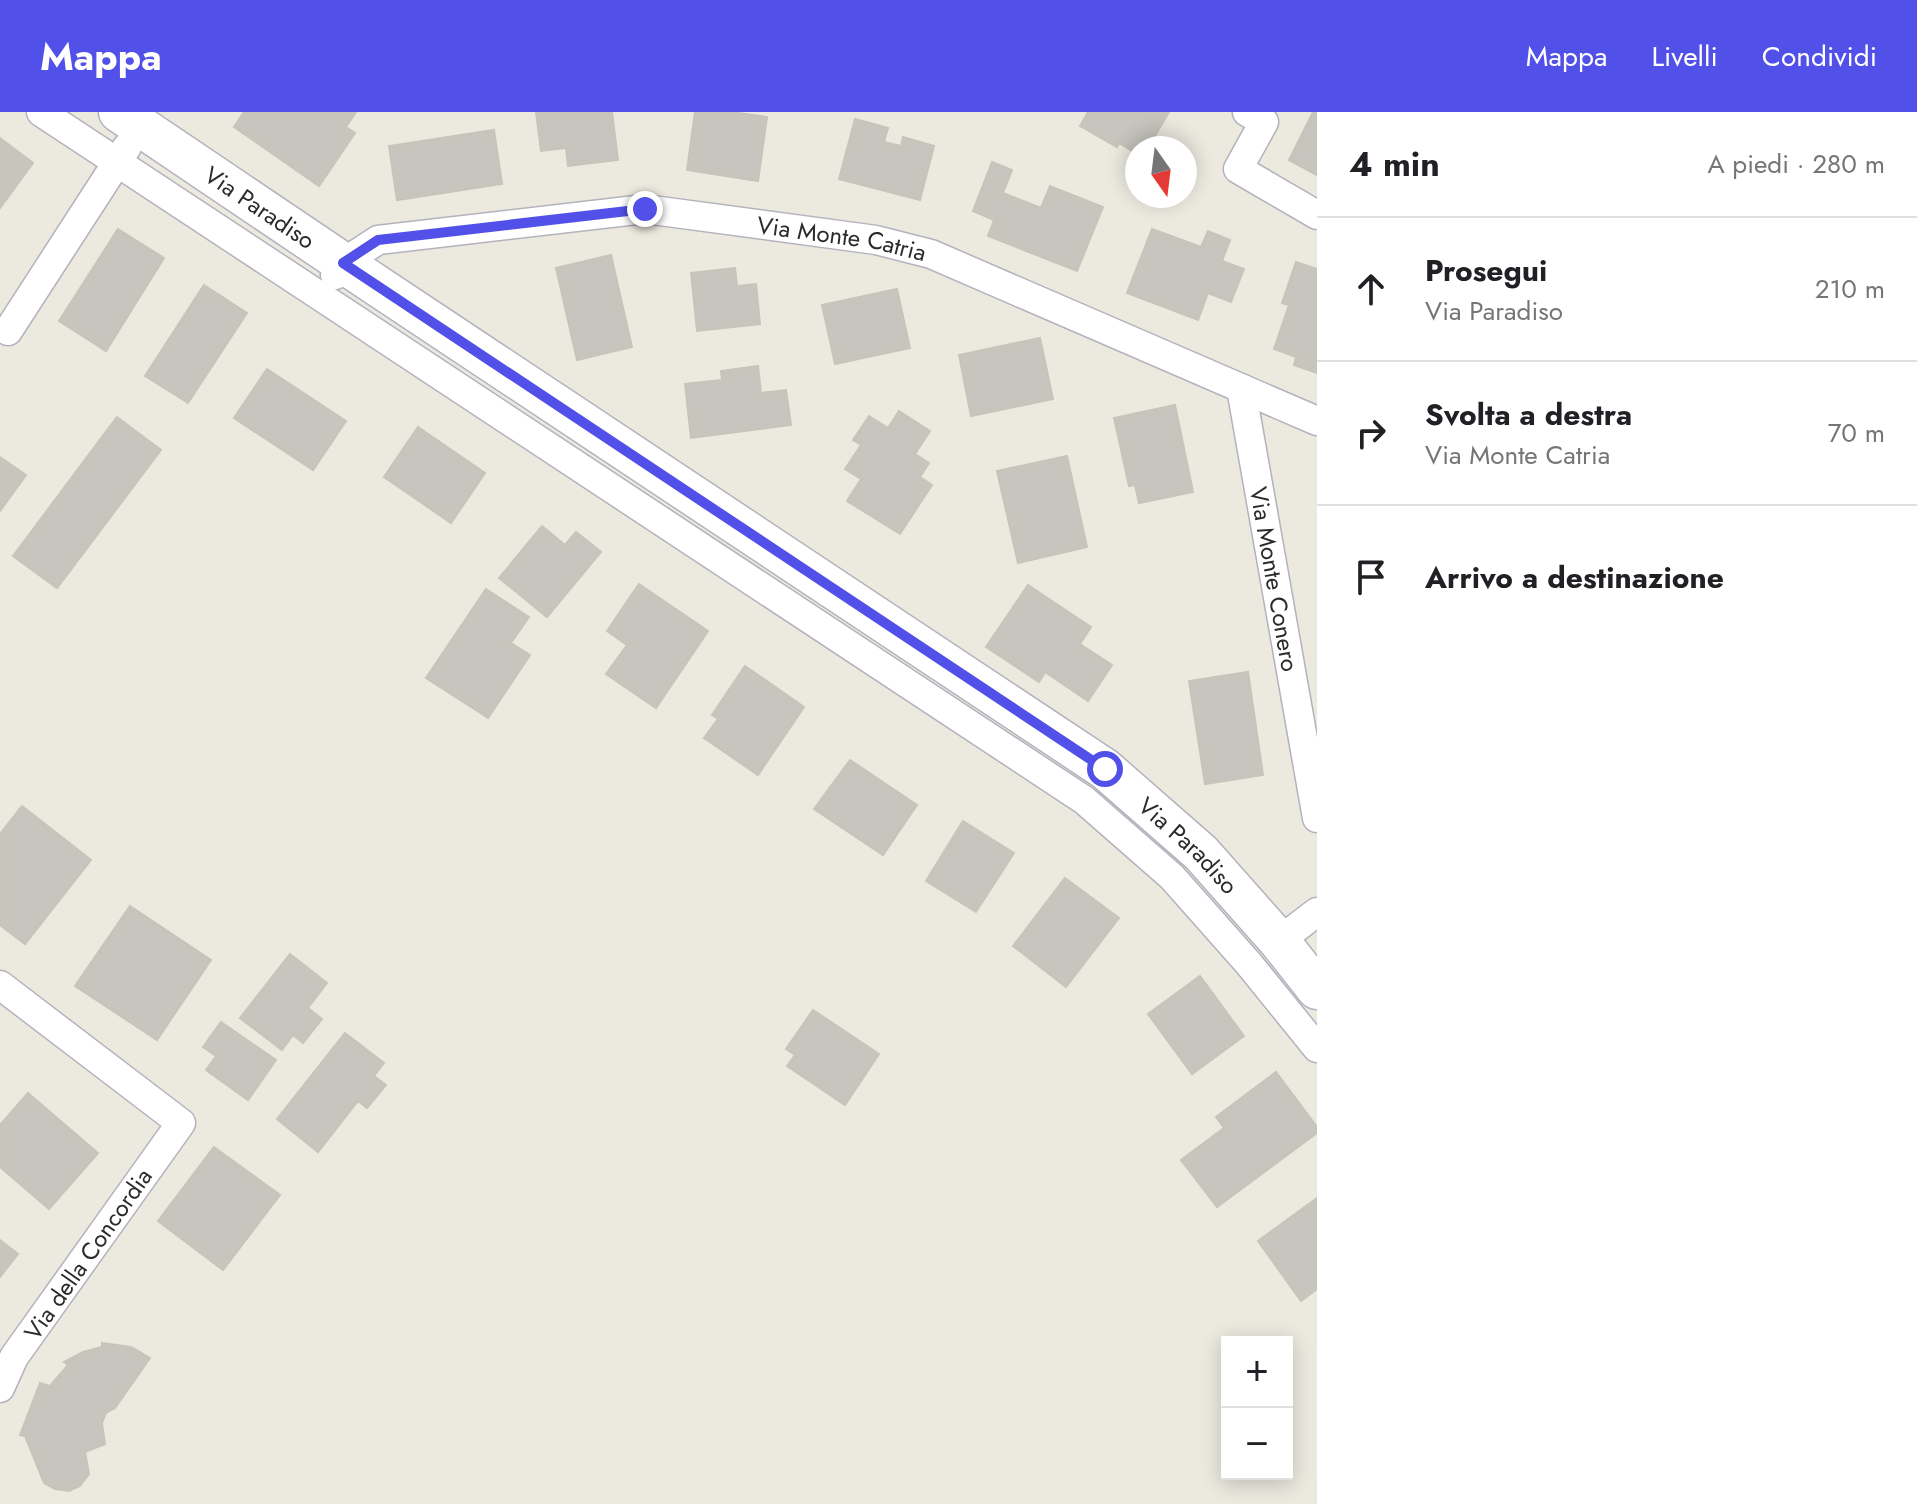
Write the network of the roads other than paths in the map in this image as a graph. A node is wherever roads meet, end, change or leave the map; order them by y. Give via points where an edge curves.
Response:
1 (41, 112) edge
2 (1260, 115) edge
3 (129, 119) edge
4 (117, 162) junction
5 (1317, 215) edge
6 (343, 263) junction
7 (321, 296) junction
8 (8, 331) dead end
9 (1241, 388) junction
10 (1317, 421) edge
11 (1317, 818) edge
12 (1317, 912) edge
13 (1279, 941) junction
14 (0, 985) edge
15 (1317, 989) edge
16 (1317, 1048) edge
17 (0, 1388) edge

1 - 4 street
2 - 5 street via 1238,169
3 - 4 street
3 - 6 main road, Via Paradiso
4 - 7 street
4 - 8 street
6 - 7 street
6 - 9 street, Via Monte Catria via 378,240 645,209 876,240 931,254
6 - 13 main road, Via Paradiso via 1105,769 1201,853
7 - 16 street via 1084,800 1172,877
9 - 10 street, Via Monte Catria
9 - 11 street, Via Monte Conero
12 - 13 street
13 - 15 main road, Via Paradiso
14 - 17 street, Via della Concordia via 181,1123 14,1357

